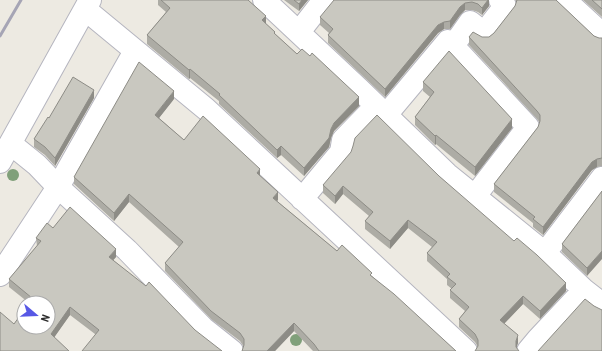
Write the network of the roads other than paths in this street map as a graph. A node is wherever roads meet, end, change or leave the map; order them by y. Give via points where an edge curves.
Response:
1 (264, 0) edge
2 (324, 0) edge
3 (500, 0) edge
4 (565, 0) edge
5 (88, 5) edge
6 (299, 32) junction
7 (602, 34) edge
8 (453, 46) junction
9 (135, 51) junction
10 (381, 110) junction
11 (5, 153) edge
12 (602, 178) edge
13 (58, 187) junction
14 (475, 196) junction
15 (302, 199) junction
16 (545, 253) junction
17 (0, 274) edge
18 (584, 290) junction
19 (602, 304) edge
20 (232, 351) edge
21 (466, 351) edge
22 (528, 351) edge

1 - 6 street
2 - 6 street
3 - 8 street via 505,6 484,33 470,22
4 - 7 street
5 - 9 street
5 - 11 street
6 - 10 street
8 - 10 street via 448,42
8 - 14 street via 528,127
9 - 13 street
9 - 15 street via 206,109
10 - 14 street via 447,174
10 - 15 street via 343,140 341,152
11 - 13 street via 37,165
12 - 16 street
13 - 17 street
13 - 20 street via 127,250 203,328
14 - 16 street
15 - 21 street
16 - 18 street
18 - 19 street
18 - 22 street

